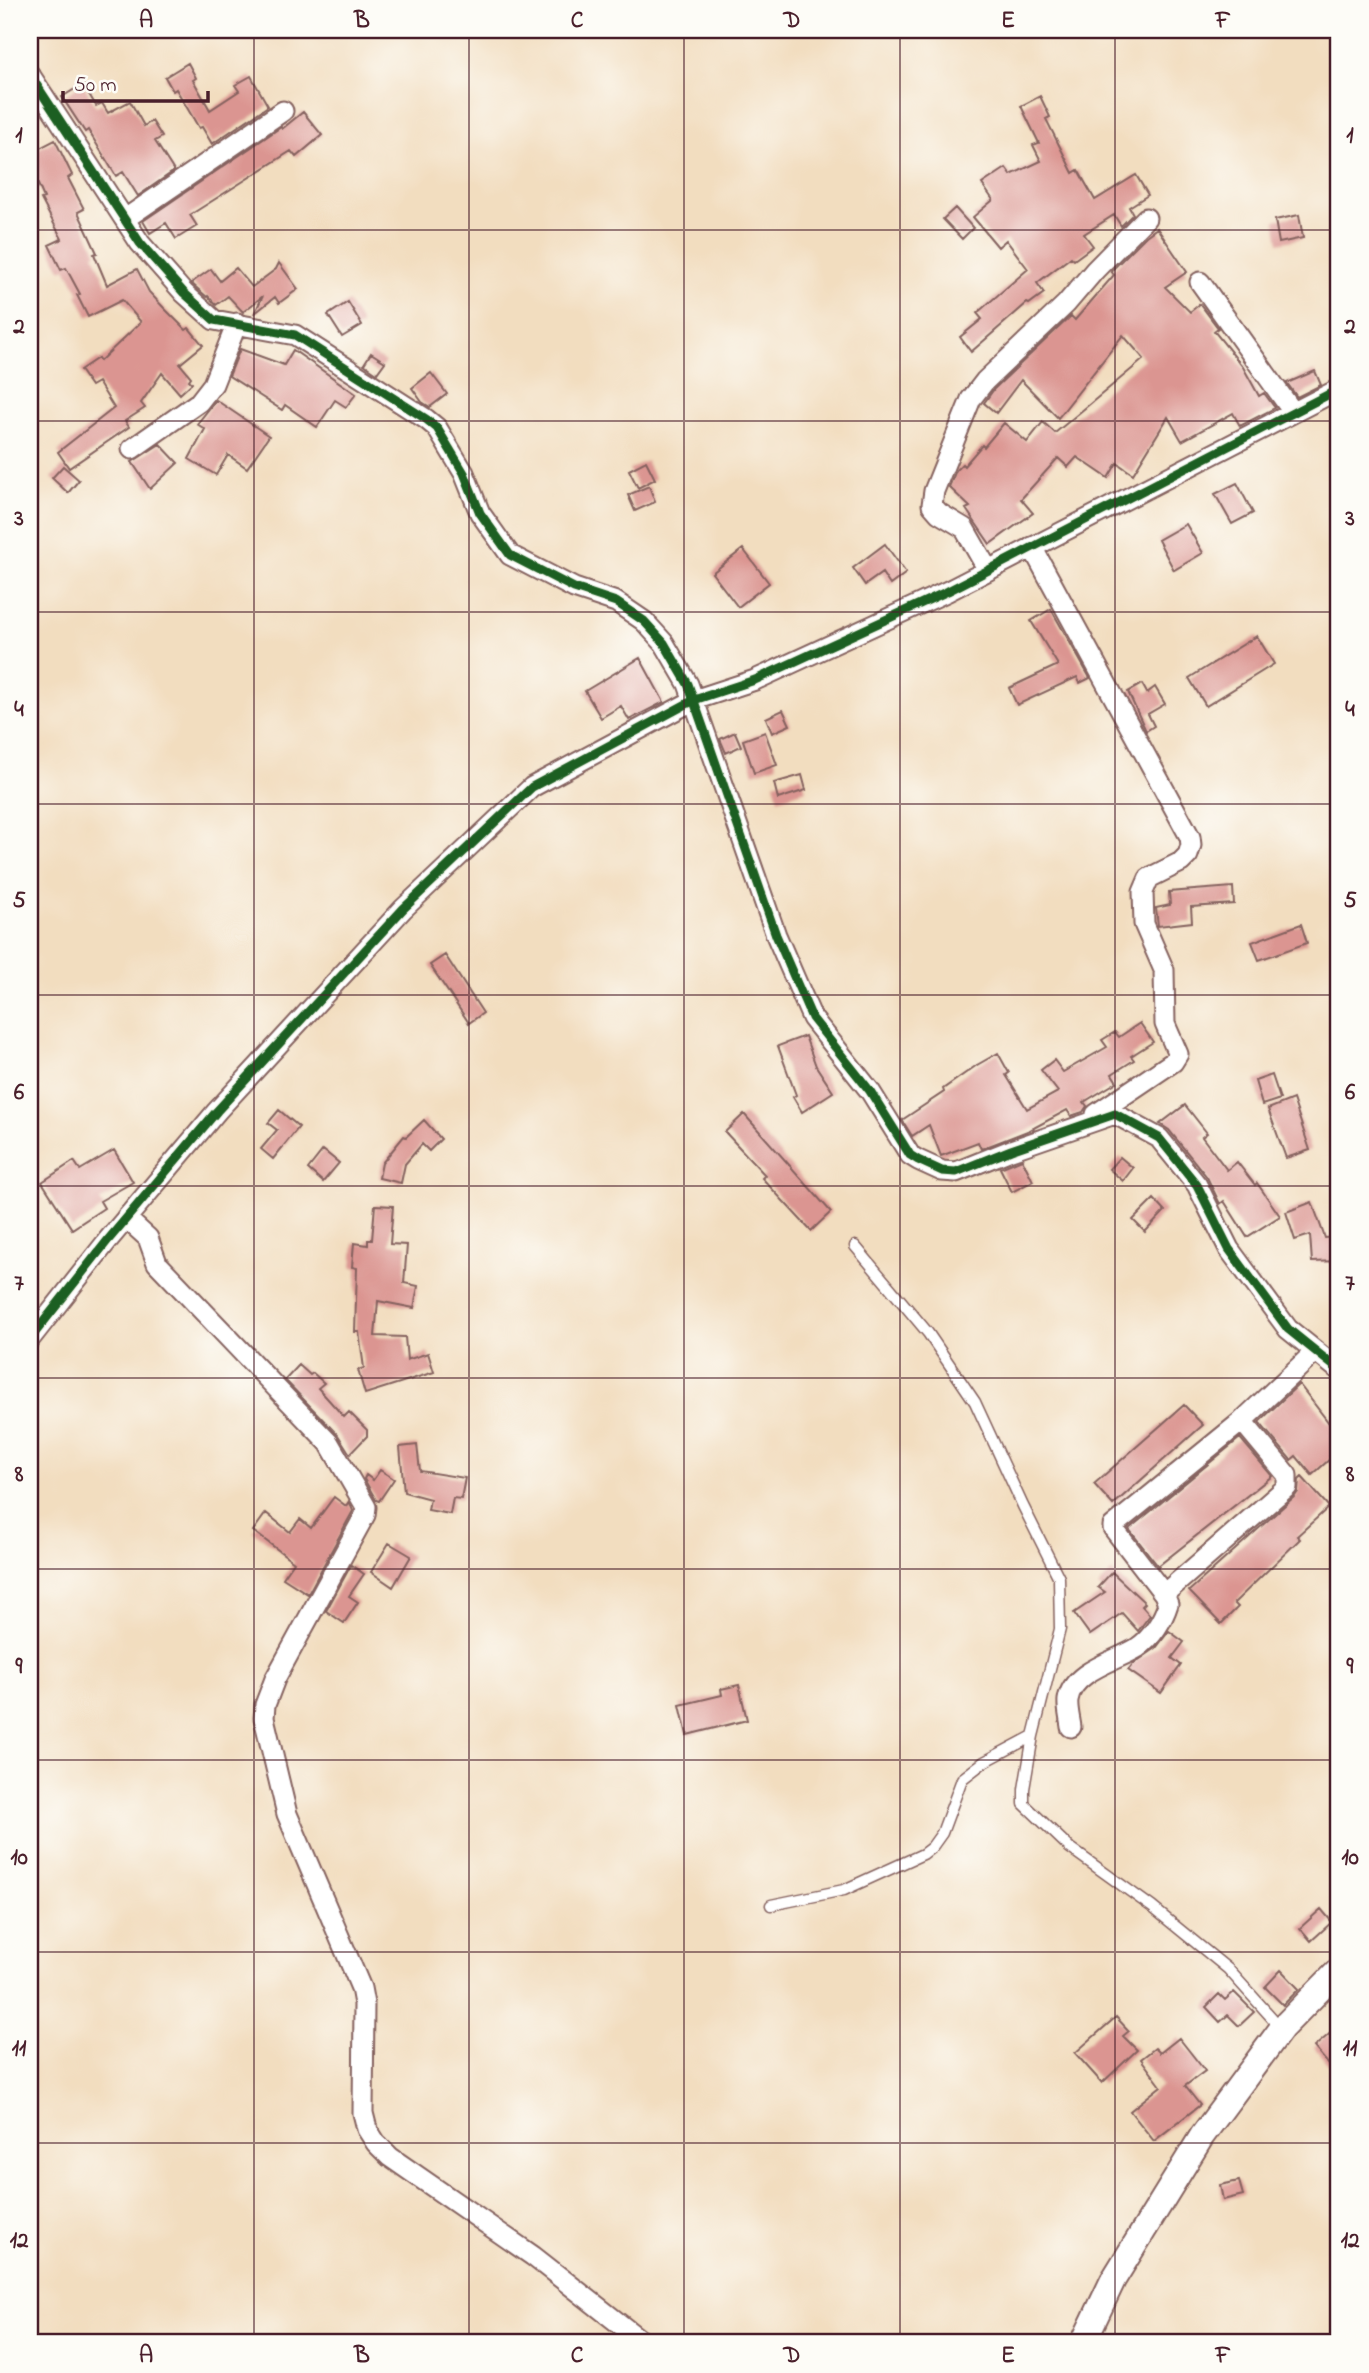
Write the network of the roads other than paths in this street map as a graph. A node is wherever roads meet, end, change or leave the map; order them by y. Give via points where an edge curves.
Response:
1 (30, 75) edge
2 (283, 111) dead end
3 (1146, 218) dead end
4 (125, 219) junction
5 (1200, 282) dead end
6 (237, 323) junction
7 (1339, 389) edge
8 (1293, 412) junction
9 (132, 449) dead end
10 (1032, 547) junction
11 (988, 570) junction
12 (694, 700) junction
13 (1078, 1127) junction
14 (136, 1227) junction
15 (855, 1246) dead end
16 (30, 1339) edge
17 (1315, 1352) junction
18 (1339, 1370) edge
19 (1242, 1421) junction
20 (1164, 1594) junction
21 (1071, 1727) dead end
22 (1033, 1736) junction
23 (771, 1905) dead end
24 (1339, 1970) edge
25 (1282, 2028) junction
26 (644, 2343) edge
27 (1083, 2343) edge

1 - 4 street
2 - 4 street
3 - 11 street via 1066,304 985,381 964,412 932,505 964,528
4 - 6 street via 184,293 214,320
5 - 8 street
6 - 9 street via 213,384 199,402
6 - 12 street via 295,335 437,428 481,513 510,555 574,588 616,602 644,621 664,643
7 - 8 street
8 - 10 street
10 - 11 street
10 - 13 street via 1191,845 1181,862 1149,878 1143,892 1144,924 1164,970 1165,1024 1177,1050 1176,1059
11 - 12 street via 755,680
12 - 13 street via 776,935 811,1018 870,1091 911,1154 942,1171 956,1172
12 - 14 street via 531,787 403,909 217,1111
13 - 17 street via 1115,1114 1159,1138 1196,1185 1229,1249 1288,1329
14 - 16 street
14 - 26 street via 158,1263 329,1443 366,1507 275,1679 264,1718 287,1814 361,1988 362,2098 368,2129 390,2157 533,2256
15 - 22 lane via 928,1333 975,1402 1059,1578 1060,1629
17 - 18 street
17 - 19 street
19 - 20 street via 1287,1475 1287,1488
19 - 20 street via 1112,1528
20 - 21 street via 1168,1604 1153,1634 1075,1684 1068,1700
22 - 23 lane via 962,1779 942,1833 923,1854 844,1890
22 - 25 lane via 1024,1789 1024,1804 1032,1814 1228,1969
24 - 25 street
25 - 27 street via 1202,2136 1113,2280

